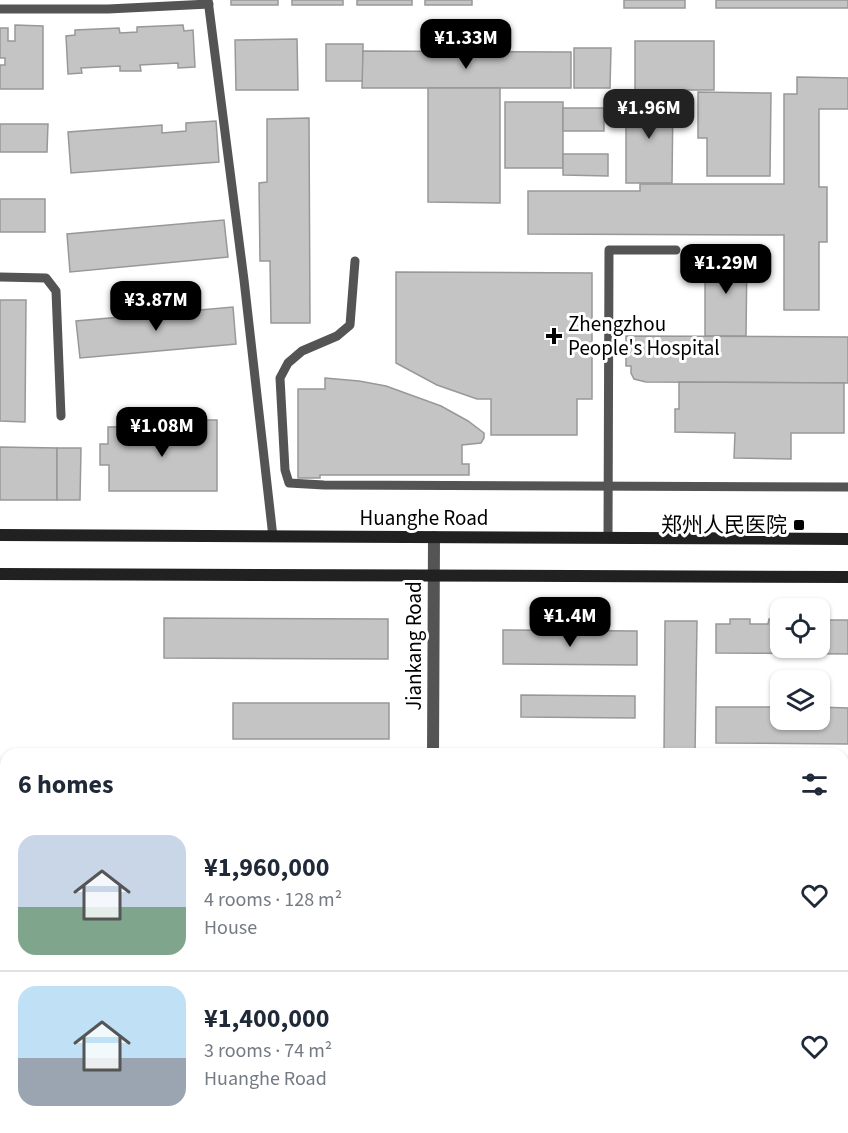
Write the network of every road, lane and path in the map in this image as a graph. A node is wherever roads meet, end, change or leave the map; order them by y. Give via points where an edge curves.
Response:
1 (209, 2) edge
2 (0, 9) edge
3 (676, 250) dead end
4 (355, 261) dead end
5 (0, 277) edge
6 (62, 416) dead end
7 (608, 486) junction
8 (848, 487) edge
9 (0, 535) edge
10 (273, 537) junction
11 (434, 537) junction
12 (608, 538) junction
13 (848, 539) edge
14 (0, 574) edge
15 (433, 575) junction
16 (848, 577) edge
17 (433, 748) edge

1 - 2 lane via 108,9
1 - 10 lane
3 - 7 lane via 609,250
4 - 7 lane via 350,325 337,336 302,351 288,363 280,378 289,483
5 - 6 lane via 46,278 56,291
7 - 8 lane
7 - 12 lane
9 - 10 main road, Huanghe Road
10 - 11 main road, Huanghe Road
11 - 12 main road, Huanghe Road
11 - 15 street, Jiankang Road
12 - 13 main road, Huanghe Road
14 - 15 main road
15 - 16 main road
15 - 17 street, Jiankang Road

